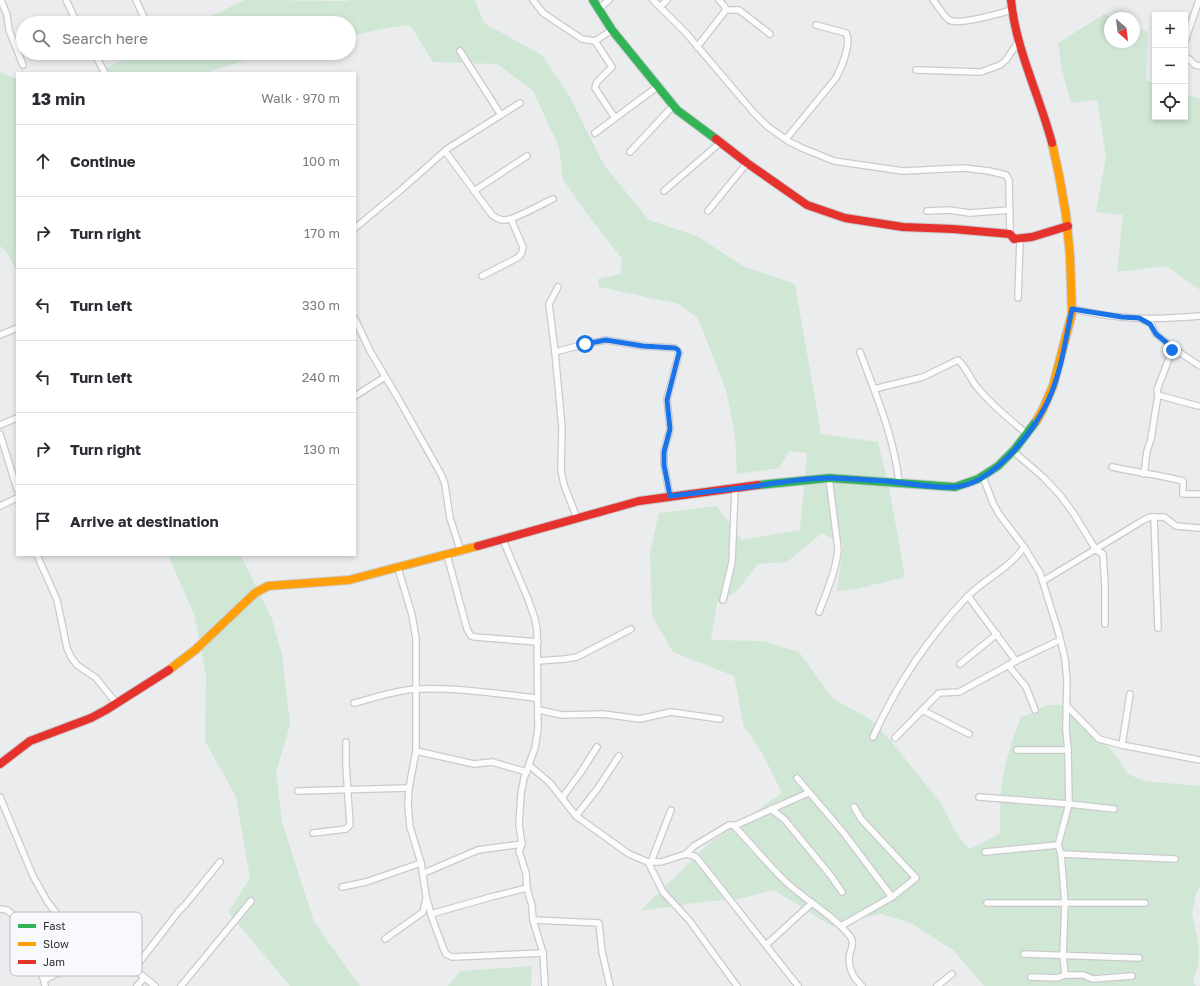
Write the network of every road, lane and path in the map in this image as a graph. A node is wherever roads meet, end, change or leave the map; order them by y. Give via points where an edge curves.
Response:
1 (1, 0) edge
2 (66, 0) edge
3 (136, 0) edge
4 (533, 0) edge
5 (593, 0) edge
6 (609, 0) edge
7 (653, 0) edge
8 (667, 0) edge
9 (719, 0) edge
10 (933, 0) edge
11 (1011, 0) edge
12 (1199, 0) edge
13 (660, 7) junction
14 (598, 8) junction
15 (726, 10) junction
16 (1012, 10) junction
17 (74, 16) edge
18 (143, 16) edge
19 (816, 25) dead end
20 (612, 30) junction
21 (1188, 32) edge
22 (770, 34) dead end
23 (595, 41) junction
24 (1018, 42) junction
25 (697, 47) junction
26 (16, 48) edge
27 (460, 51) dead end
28 (1188, 59) edge
29 (21, 60) edge
30 (98, 60) edge
31 (23, 65) dead end
32 (1200, 66) edge
33 (916, 70) dead end
34 (104, 72) edge
35 (658, 87) junction
36 (520, 102) dead end
37 (673, 106) junction
38 (501, 115) junction
39 (615, 118) junction
40 (595, 133) dead end
41 (786, 139) junction
42 (721, 142) junction
43 (445, 151) junction
44 (630, 152) dead end
45 (527, 156) dead end
46 (747, 163) junction
47 (474, 191) junction
48 (664, 191) dead end
49 (553, 199) dead end
50 (1010, 210) junction
51 (708, 211) dead end
52 (927, 211) dead end
53 (511, 219) junction
54 (1068, 226) junction
55 (356, 227) edge
56 (1010, 234) junction
57 (1020, 239) junction
58 (482, 276) dead end
59 (558, 287) dead end
60 (1018, 298) dead end
61 (1072, 309) junction
62 (1200, 316) edge
63 (1139, 318) junction
64 (356, 321) edge
65 (16, 328) edge
66 (0, 335) edge
67 (1173, 348) junction
68 (555, 352) junction
69 (860, 352) dead end
70 (1200, 366) edge
71 (385, 377) junction
72 (874, 389) junction
73 (356, 395) edge
74 (1158, 395) junction
75 (1198, 406) dead end
76 (16, 418) edge
77 (0, 425) edge
78 (0, 434) edge
79 (1027, 434) junction
80 (1013, 451) junction
81 (1112, 467) dead end
82 (1144, 474) junction
83 (983, 477) junction
84 (829, 478) junction
85 (899, 482) junction
86 (16, 486) edge
87 (735, 489) junction
88 (1200, 494) edge
89 (670, 496) junction
90 (16, 498) edge
91 (0, 506) edge
92 (1154, 517) junction
93 (576, 518) junction
94 (1200, 528) edge
95 (503, 540) junction
96 (1024, 547) junction
97 (1096, 550) junction
98 (461, 552) junction
99 (447, 555) junction
100 (37, 556) edge
101 (398, 568) junction
102 (1043, 581) junction
103 (968, 596) junction
104 (724, 600) dead end
105 (820, 612) dead end
106 (1105, 624) dead end
107 (1158, 628) dead end
108 (631, 629) dead end
109 (997, 634) junction
110 (1060, 640) junction
111 (538, 642) junction
112 (537, 661) junction
113 (1016, 661) junction
114 (960, 664) dead end
115 (1008, 665) junction
116 (416, 689) junction
117 (1130, 694) dead end
118 (537, 698) junction
119 (354, 703) dead end
120 (117, 704) junction
121 (1066, 705) junction
122 (538, 710) junction
123 (922, 710) junction
124 (1036, 710) dead end
125 (720, 720) dead end
126 (969, 734) dead end
127 (873, 737) dead end
128 (895, 738) dead end
129 (346, 742) dead end
130 (1122, 745) junction
131 (597, 746) dead end
132 (1017, 750) dead end
133 (1068, 750) junction
134 (416, 751) junction
135 (619, 756) dead end
136 (1200, 760) edge
137 (0, 764) edge
138 (529, 765) junction
139 (527, 772) junction
140 (797, 778) dead end
141 (409, 788) junction
142 (348, 790) junction
143 (298, 791) dead end
144 (808, 792) junction
145 (0, 797) edge
146 (979, 797) dead end
147 (562, 798) junction
148 (1069, 804) junction
149 (854, 807) dead end
150 (771, 809) junction
151 (1114, 809) dead end
152 (671, 810) dead end
153 (576, 816) junction
154 (734, 826) junction
155 (313, 833) dead end
156 (522, 844) junction
157 (1058, 845) junction
158 (985, 852) dead end
159 (686, 854) junction
160 (1061, 854) junction
161 (1175, 859) dead end
162 (220, 862) dead end
163 (650, 862) junction
164 (421, 863) junction
165 (424, 873) junction
166 (342, 887) dead end
167 (527, 888) junction
168 (842, 892) dead end
169 (426, 896) junction
170 (892, 897) junction
171 (251, 901) dead end
172 (812, 903) junction
173 (987, 903) dead end
174 (1065, 903) junction
175 (1144, 904) dead end
176 (0, 909) edge
177 (10, 912) edge
178 (56, 912) edge
179 (431, 914) junction
180 (533, 920) junction
181 (841, 926) junction
182 (385, 939) dead end
183 (766, 946) junction
184 (543, 953) junction
185 (1024, 954) dead end
186 (1063, 956) junction
187 (1139, 958) dead end
188 (142, 959) edge
189 (952, 974) dead end
190 (1065, 975) junction
191 (56, 976) edge
192 (1132, 976) dead end
193 (1031, 977) dead end
194 (144, 978) joint
195 (1093, 979) junction
196 (45, 983) edge
197 (796, 985) edge
198 (137, 986) edge
199 (155, 986) edge
200 (181, 986) edge
201 (546, 986) edge
202 (610, 986) edge
203 (737, 986) edge
204 (862, 986) edge
205 (937, 986) edge
206 (1093, 986) edge

1 - 26 street
2 - 17 street
3 - 18 street
4 - 23 street via 543,13 582,39
5 - 14 street
6 - 14 street
7 - 13 street
8 - 13 street
9 - 15 street
10 - 16 street via 947,18 956,22
11 - 16 street
12 - 21 street
13 - 25 street
14 - 20 street
15 - 22 street via 739,10
15 - 25 street
16 - 24 street
19 - 41 street via 846,34 849,39 847,48 836,78
20 - 23 street
20 - 35 street
23 - 39 street via 612,67 597,82 595,88
24 - 33 street via 1000,65 981,72
24 - 54 street via 1050,136
25 - 41 street via 754,113
27 - 38 street
28 - 32 street
29 - 31 street
30 - 34 street
35 - 37 street
35 - 39 street
36 - 38 street
37 - 42 street
37 - 44 street
38 - 43 street
39 - 40 street
41 - 50 street via 816,154 843,163 903,172 964,168 1006,174 1009,180
42 - 46 street
42 - 48 street
43 - 47 street
43 - 55 street
45 - 47 street
46 - 51 street
46 - 56 street via 807,205 845,218 903,227
47 - 53 street via 492,215 498,219
49 - 53 street
50 - 52 street via 970,213 949,210
50 - 56 street
53 - 58 street via 523,247 522,252 519,257
54 - 57 street
54 - 61 street
56 - 57 street via 1014,239
57 - 60 street
59 - 68 street via 549,304
61 - 63 street
61 - 79 street via 1051,395
62 - 63 street
63 - 67 street via 1150,324 1156,334
64 - 71 street
65 - 66 street
67 - 70 street
67 - 74 street via 1157,390
68 - 89 street via 606,340 678,350 667,400 670,429 664,452
68 - 93 street via 562,428 561,470
69 - 72 street
71 - 73 street
71 - 98 street via 442,476 450,518
72 - 79 street via 924,376 958,360 988,399
72 - 85 street via 897,462
74 - 75 street
74 - 82 street via 1151,440 1146,451
76 - 77 street
78 - 86 street
79 - 80 street
80 - 83 street via 1004,462
80 - 97 street via 1060,495
81 - 82 street
82 - 88 street via 1183,481 1183,494
83 - 85 street via 955,487
83 - 96 street via 993,504
84 - 85 street
84 - 87 street
84 - 105 street via 838,549
87 - 89 street
87 - 104 street via 732,562
89 - 93 street via 639,501
90 - 91 street
92 - 94 street via 1164,517 1176,526
92 - 97 street via 1142,521
92 - 107 street
93 - 95 street
95 - 98 street
95 - 111 street via 535,619
96 - 102 street
96 - 103 street via 1010,563
97 - 102 street
97 - 106 street via 1103,554
98 - 99 street
99 - 101 street
99 - 111 street via 471,636
100 - 120 street via 57,600 71,657 77,665 96,678
101 - 116 street via 412,615 416,639
101 - 120 street via 349,580 262,588 186,658
102 - 110 street
103 - 109 street
103 - 127 street via 924,647 899,686
108 - 112 street via 577,657
109 - 113 street
109 - 114 street
110 - 113 street
110 - 121 street via 1066,669
111 - 112 street
112 - 118 street
113 - 115 street
115 - 123 street via 959,692 939,693
115 - 124 street via 1026,687
116 - 118 street via 459,690
116 - 119 street
116 - 134 street
117 - 130 street
118 - 122 street
120 - 137 street via 75,725 36,737
121 - 130 street via 1099,739
121 - 133 street
122 - 125 street via 640,719 671,712
122 - 138 street via 535,748
123 - 126 street
123 - 128 street
129 - 142 street
130 - 136 street
131 - 147 street
132 - 133 street
133 - 148 street
134 - 139 street via 474,764 492,762
134 - 141 street
135 - 153 street
138 - 139 street
138 - 147 street via 543,776
139 - 156 street via 521,794 519,825
140 - 144 street
141 - 142 street
141 - 164 street via 410,827
142 - 143 street
142 - 155 street via 350,825 346,829
144 - 150 street
144 - 170 street via 843,832
145 - 178 street via 33,876
146 - 148 street
147 - 153 street
148 - 151 street
148 - 157 street
149 - 170 street via 861,819 916,878
150 - 154 street
150 - 168 street via 784,820
152 - 163 street
153 - 163 street via 629,854
154 - 159 street via 729,825 694,846
154 - 172 street via 785,881
156 - 165 street via 483,848
156 - 167 street via 519,851 526,873
157 - 158 street
157 - 160 street
159 - 163 street via 661,862
159 - 183 street via 697,858
160 - 161 street
160 - 174 street
162 - 188 street
163 - 203 street via 664,892
164 - 165 street
164 - 166 street via 366,882
165 - 169 street
167 - 179 street
167 - 180 street
169 - 179 street
169 - 182 street via 423,912
170 - 181 street
171 - 200 street
172 - 181 street
172 - 183 street
173 - 174 street
174 - 175 street
174 - 186 street
176 - 177 street
179 - 184 street via 444,950 449,956
180 - 184 street
180 - 202 street via 598,923
181 - 204 street via 852,938 850,971
183 - 197 street
184 - 201 street
185 - 186 street
186 - 187 street
186 - 190 street
189 - 205 street
190 - 193 street via 1057,978
190 - 195 street via 1083,975
191 - 196 street
192 - 195 street
194 - 198 street
194 - 199 street
195 - 206 street

